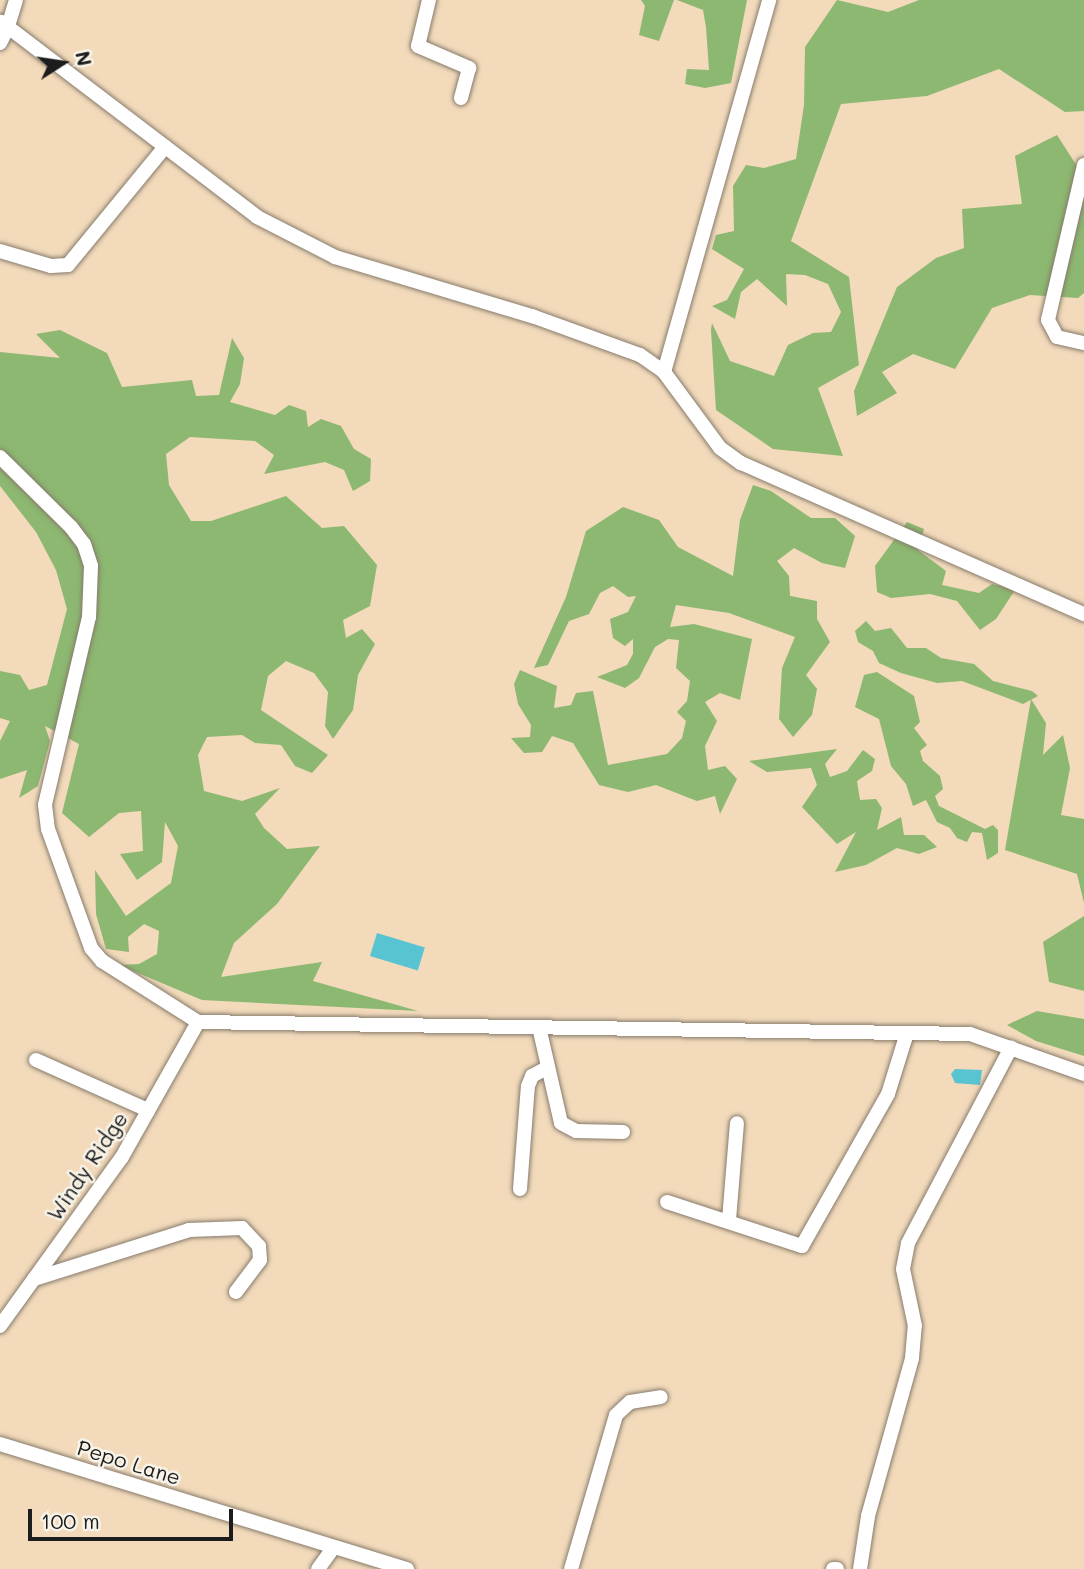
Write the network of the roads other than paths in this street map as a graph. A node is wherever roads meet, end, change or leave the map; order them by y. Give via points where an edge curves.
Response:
1 (16, 0) edge
2 (429, 0) edge
3 (769, 0) edge
4 (4, 24) edge
5 (0, 43) edge
6 (461, 98) dead end
7 (165, 147) junction
8 (1084, 165) edge
9 (0, 251) edge
10 (1084, 343) edge
11 (664, 372) junction
12 (0, 457) edge
13 (1084, 614) edge
14 (198, 1022) junction
15 (539, 1027) junction
16 (907, 1033) junction
17 (1011, 1048) junction
18 (36, 1060) dead end
19 (548, 1067) junction
20 (1084, 1074) edge
21 (148, 1110) junction
22 (737, 1123) dead end
23 (623, 1132) dead end
24 (520, 1189) dead end
25 (667, 1202) dead end
26 (729, 1220) junction
27 (34, 1279) junction
28 (236, 1292) dead end
29 (0, 1326) edge
30 (661, 1397) dead end
31 (0, 1444) edge
32 (333, 1548) junction
33 (318, 1569) edge
34 (407, 1569) edge
35 (571, 1569) edge
36 (860, 1569) edge

1 - 4 street
2 - 6 street via 418,46 469,68
3 - 11 street
4 - 5 street
4 - 7 street
7 - 9 street via 68,265 51,266
7 - 11 street via 257,216 335,257 532,316 640,355
8 - 10 street via 1048,320 1057,337
11 - 13 street via 720,448 741,463
12 - 14 street via 71,527 84,544 91,566 89,617 45,805 48,829 91,948 103,961
14 - 15 street
14 - 21 street, Windy Ridge
15 - 16 street
15 - 19 street
16 - 17 street via 970,1034
16 - 26 street via 888,1094 802,1246
17 - 20 street
17 - 36 street via 908,1243 903,1269 915,1326 912,1358 868,1516
18 - 21 street
19 - 23 street via 558,1115 566,1128
19 - 24 street via 532,1076 528,1086
21 - 27 street, Windy Ridge via 122,1157
22 - 26 street
25 - 26 street
27 - 28 street via 189,1230 242,1228 259,1246 260,1260
27 - 29 street, Windy Ridge
30 - 35 street via 630,1402 616,1415
31 - 32 street, Pepo Lane
32 - 33 street
32 - 34 street, Pepo Lane

